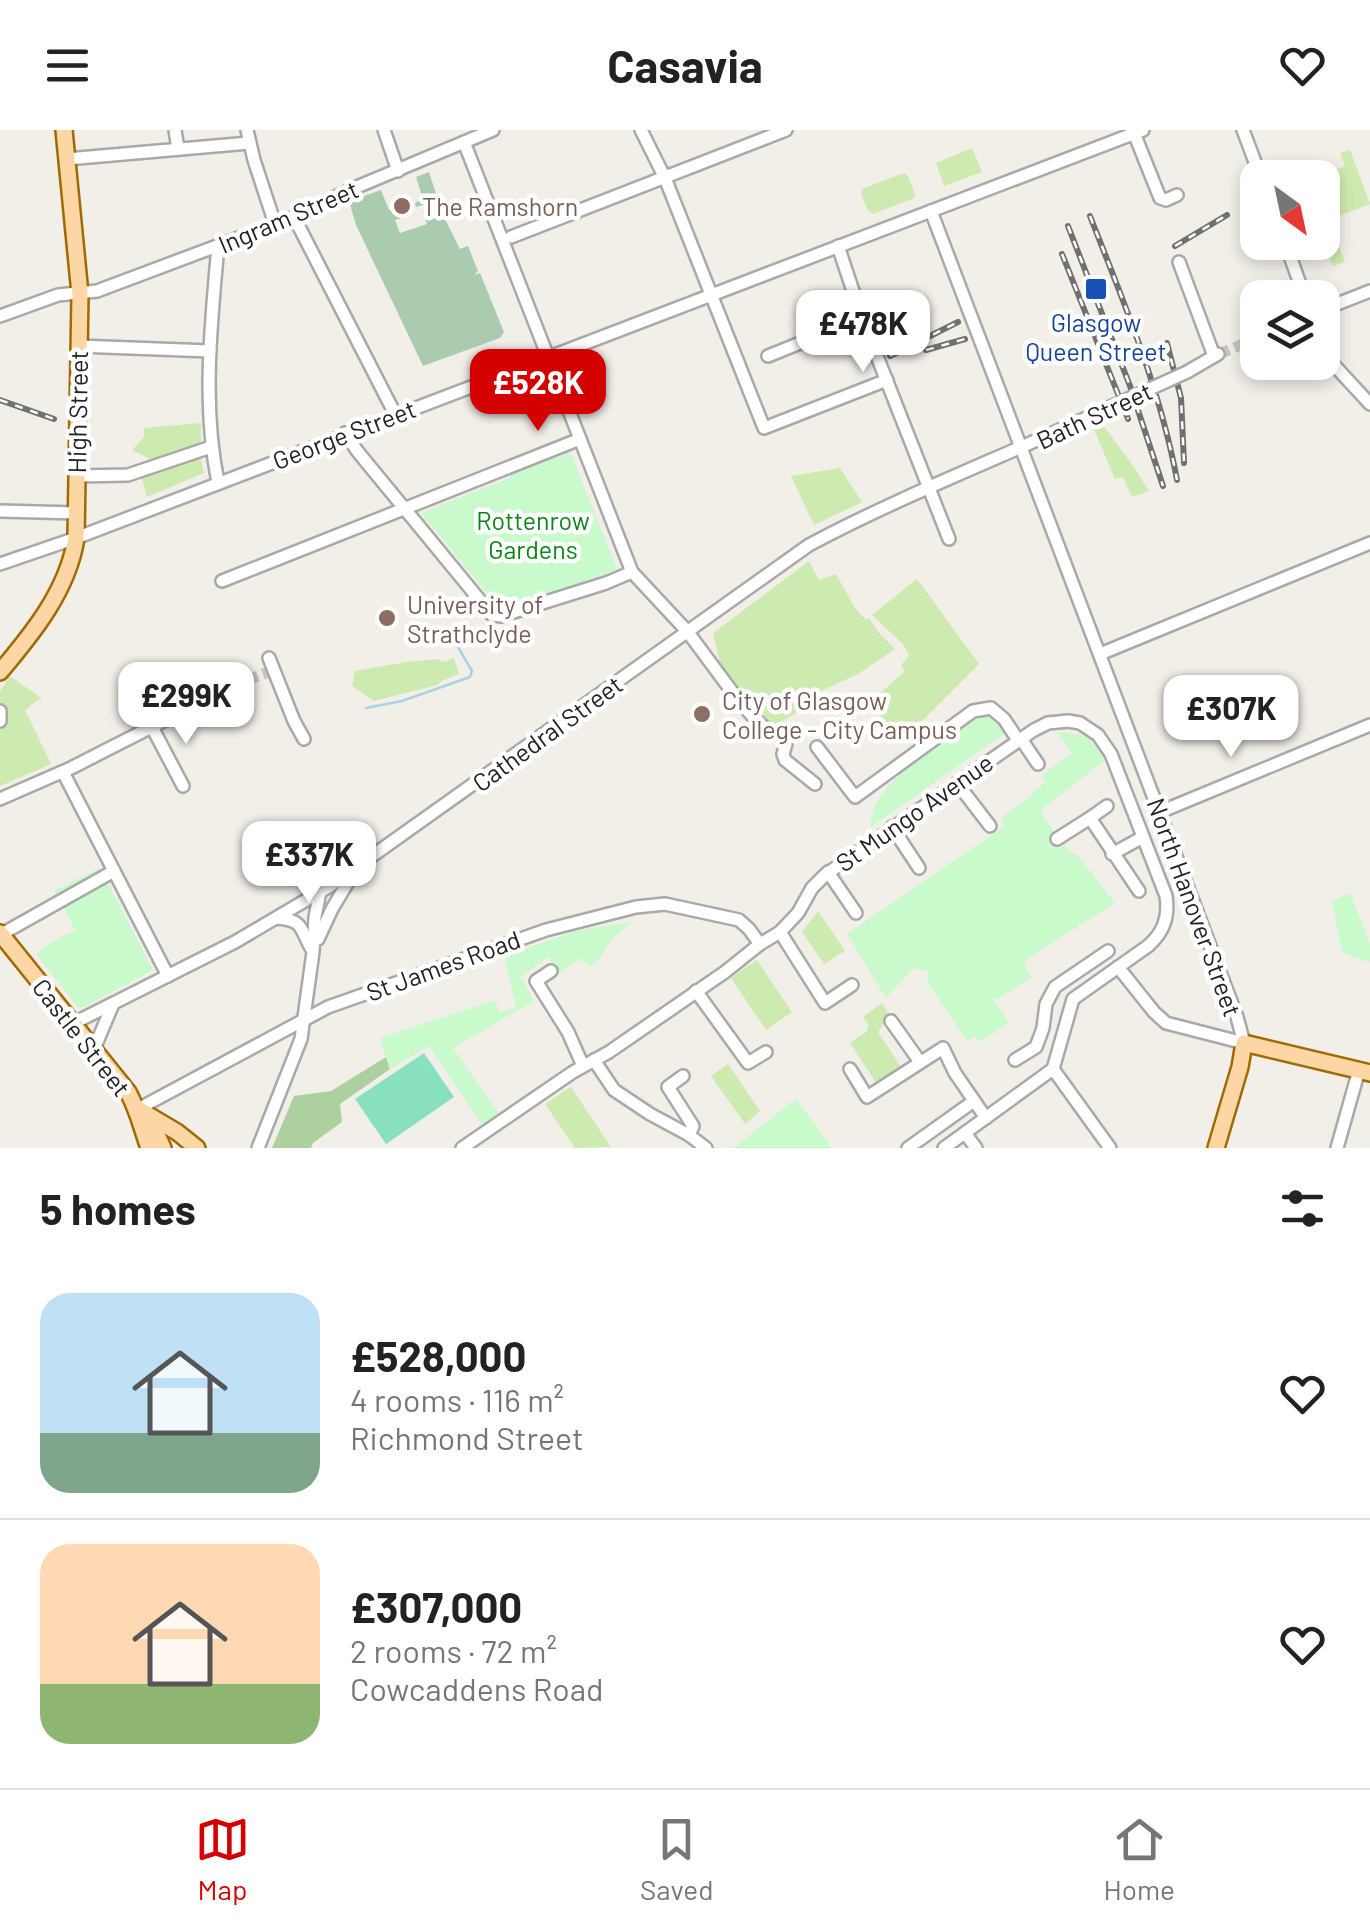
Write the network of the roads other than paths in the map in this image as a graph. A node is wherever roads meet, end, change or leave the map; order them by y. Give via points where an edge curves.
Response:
1 (64, 130) edge
2 (175, 130) edge
3 (384, 130) edge
4 (493, 130) edge
5 (642, 130) edge
6 (786, 130) edge
7 (1243, 130) edge
8 (1138, 132) edge
9 (248, 136) edge
10 (464, 142) junction
11 (178, 149) junction
12 (67, 160) junction
13 (1255, 160) edge
14 (398, 171) junction
15 (665, 178) junction
16 (1177, 196) dead end
17 (931, 210) junction
18 (294, 217) junction
19 (276, 224) junction
20 (508, 241) junction
21 (218, 246) junction
22 (838, 246) junction
23 (1179, 262) dead end
24 (1370, 291) edge
25 (80, 294) junction
26 (711, 294) junction
27 (1340, 303) edge
28 (0, 316) edge
29 (862, 318) junction
30 (78, 346) junction
31 (210, 351) junction
32 (768, 356) dead end
33 (547, 358) junction
34 (1340, 372) edge
35 (887, 380) junction
36 (1370, 404) edge
37 (396, 414) junction
38 (345, 434) junction
39 (580, 440) junction
40 (211, 448) junction
41 (1022, 449) junction
42 (77, 476) junction
43 (218, 482) junction
44 (929, 489) junction
45 (404, 509) junction
46 (0, 511) edge
47 (76, 512) junction
48 (76, 538) junction
49 (948, 538) dead end
50 (1370, 543) edge
51 (0, 564) edge
52 (632, 572) junction
53 (222, 581) dead end
54 (688, 631) junction
55 (1100, 654) junction
56 (272, 664) dead end
57 (0, 672) edge
58 (232, 686) tunnel mouth
59 (0, 711) edge
60 (0, 721) edge
61 (156, 724) junction
62 (1370, 724) edge
63 (304, 739) dead end
64 (1019, 739) junction
65 (817, 747) dead end
66 (1038, 764) dead end
67 (63, 772) junction
68 (957, 783) junction
69 (814, 784) dead end
70 (183, 786) dead end
71 (0, 799) edge
72 (1108, 806) dead end
73 (1160, 812) junction
74 (1090, 818) junction
75 (990, 826) dead end
76 (892, 827) junction
77 (1143, 837) junction
78 (1057, 839) dead end
79 (1112, 854) junction
80 (356, 868) junction
81 (919, 868) dead end
82 (114, 871) junction
83 (828, 872) junction
84 (320, 892) junction
85 (1138, 892) dead end
86 (856, 913) dead end
87 (277, 918) junction
88 (780, 932) junction
89 (0, 934) edge
90 (760, 944) junction
91 (1108, 951) dead end
92 (313, 952) junction
93 (1118, 967) junction
94 (551, 970) dead end
95 (168, 976) junction
96 (852, 985) dead end
97 (696, 991) junction
98 (114, 1004) junction
99 (304, 1020) junction
100 (890, 1021) dead end
101 (74, 1023) junction
102 (1043, 1028) junction
103 (1062, 1034) junction
104 (1244, 1043) junction
105 (94, 1049) junction
106 (766, 1052) dead end
107 (1015, 1060) dead end
108 (920, 1062) junction
109 (588, 1063) junction
110 (850, 1069) dead end
111 (1053, 1070) junction
112 (1364, 1072) edge
113 (683, 1076) dead end
114 (974, 1101) junction
115 (143, 1113) junction
116 (986, 1118) junction
117 (965, 1133) junction
118 (689, 1134) junction
119 (194, 1146) edge
120 (149, 1148) edge
121 (167, 1148) edge
122 (258, 1148) edge
123 (462, 1148) edge
124 (706, 1148) edge
125 (908, 1148) edge
126 (944, 1148) edge
127 (976, 1148) edge
128 (1110, 1148) edge
129 (1216, 1148) edge
130 (1338, 1148) edge

1 - 12 main road, High Street
2 - 11 street
3 - 14 street
4 - 10 street, Ingram Street
5 - 15 street
6 - 15 street
7 - 13 street
8 - 16 street via 1160,198
8 - 17 street, George Street
9 - 11 street
9 - 19 street
10 - 14 street, Ingram Street
10 - 20 street
11 - 12 street
12 - 25 main road, High Street
14 - 18 street, Ingram Street
15 - 20 street
15 - 26 street
17 - 22 street, George Street
17 - 41 street, North Hanover Street, bridge
18 - 19 street, Ingram Street
18 - 37 street
19 - 21 street, Ingram Street
20 - 33 street
21 - 25 street, Ingram Street
21 - 31 street
22 - 26 street, George Street
22 - 29 street
23 - 41 street, Bath Street, bridge via 1216,355
24 - 27 street
25 - 28 street, Ingram Street
25 - 30 main road, High Street
26 - 33 street, George Street
26 - 35 street via 764,428
29 - 32 street
29 - 35 street
30 - 31 street
30 - 42 main road, High Street
31 - 40 street
33 - 37 street, George Street
33 - 39 street
34 - 36 street
35 - 44 street
37 - 38 street, George Street
38 - 43 street, George Street
38 - 45 street
39 - 45 street
39 - 52 street
40 - 42 street via 128,475
40 - 43 street
41 - 44 street, Cathedral Street
41 - 55 street, North Hanover Street
42 - 47 main road, High Street
43 - 48 street, George Street
44 - 49 street
44 - 54 street, Cathedral Street via 812,544
45 - 52 street via 496,616
45 - 53 street
46 - 47 street
47 - 48 main road, High Street
48 - 51 street, George Street
48 - 57 main road, High Street via 51,604
50 - 55 street
52 - 54 street
54 - 69 street via 736,698 762,726 782,734 785,760
54 - 80 street, Cathedral Street
55 - 73 street, North Hanover Street
56 - 63 street
58 - 61 street
59 - 60 street
61 - 67 street
61 - 70 street
62 - 73 street
64 - 65 street via 991,708 973,710 856,797
64 - 66 street
64 - 68 street, St Mungo Avenue
64 - 77 street, St Mungo Avenue via 1062,721 1098,735
67 - 71 street
67 - 82 street
68 - 75 street
68 - 76 street, St Mungo Avenue
72 - 74 street
73 - 104 street, North Hanover Street
74 - 78 street
74 - 79 street
76 - 81 street
76 - 83 street, St Mungo Avenue
77 - 79 street
77 - 93 street, St Mungo Avenue via 1167,915 1158,937
79 - 85 street
80 - 84 street, Cathedral Street
80 - 92 street
82 - 89 street
82 - 95 street
83 - 86 street
83 - 88 street, St Mungo Avenue
84 - 87 street, Cathedral Street
84 - 92 street
87 - 92 street via 300,926
87 - 95 street, Cathedral Street
88 - 90 street, St Mungo Avenue
88 - 96 street via 825,1003
89 - 101 main road, Castle Street
90 - 97 street, St Mungo Avenue
90 - 99 street, St James Road via 738,920 651,904 526,935
91 - 102 street via 1055,987
92 - 99 street
93 - 103 street, St Mungo Avenue via 1073,999
93 - 104 street via 1166,1023
94 - 109 street via 536,982
95 - 98 street, Cathedral Street
97 - 106 street via 748,1063
97 - 109 street, St Mungo Avenue
98 - 101 street, Cathedral Street
98 - 105 street
99 - 115 street, St James Road
99 - 122 street
100 - 108 street
101 - 105 main road, Castle Street
102 - 103 street
102 - 107 street via 1036,1047
103 - 111 street, St Mungo Avenue
104 - 112 main road
104 - 129 main road
105 - 115 main road, Castle Street
108 - 110 street via 867,1097
108 - 114 street via 943,1048
109 - 118 street via 614,1090
109 - 123 street, St Mungo Avenue
111 - 116 street
111 - 128 street
112 - 130 street
113 - 118 street via 668,1087 693,1126
114 - 116 street
114 - 125 street
115 - 119 main road
115 - 120 main road, Castle Street
115 - 121 main road, Castle Street
116 - 117 street
117 - 126 street
117 - 127 street
118 - 124 street
119 - 121 main road

